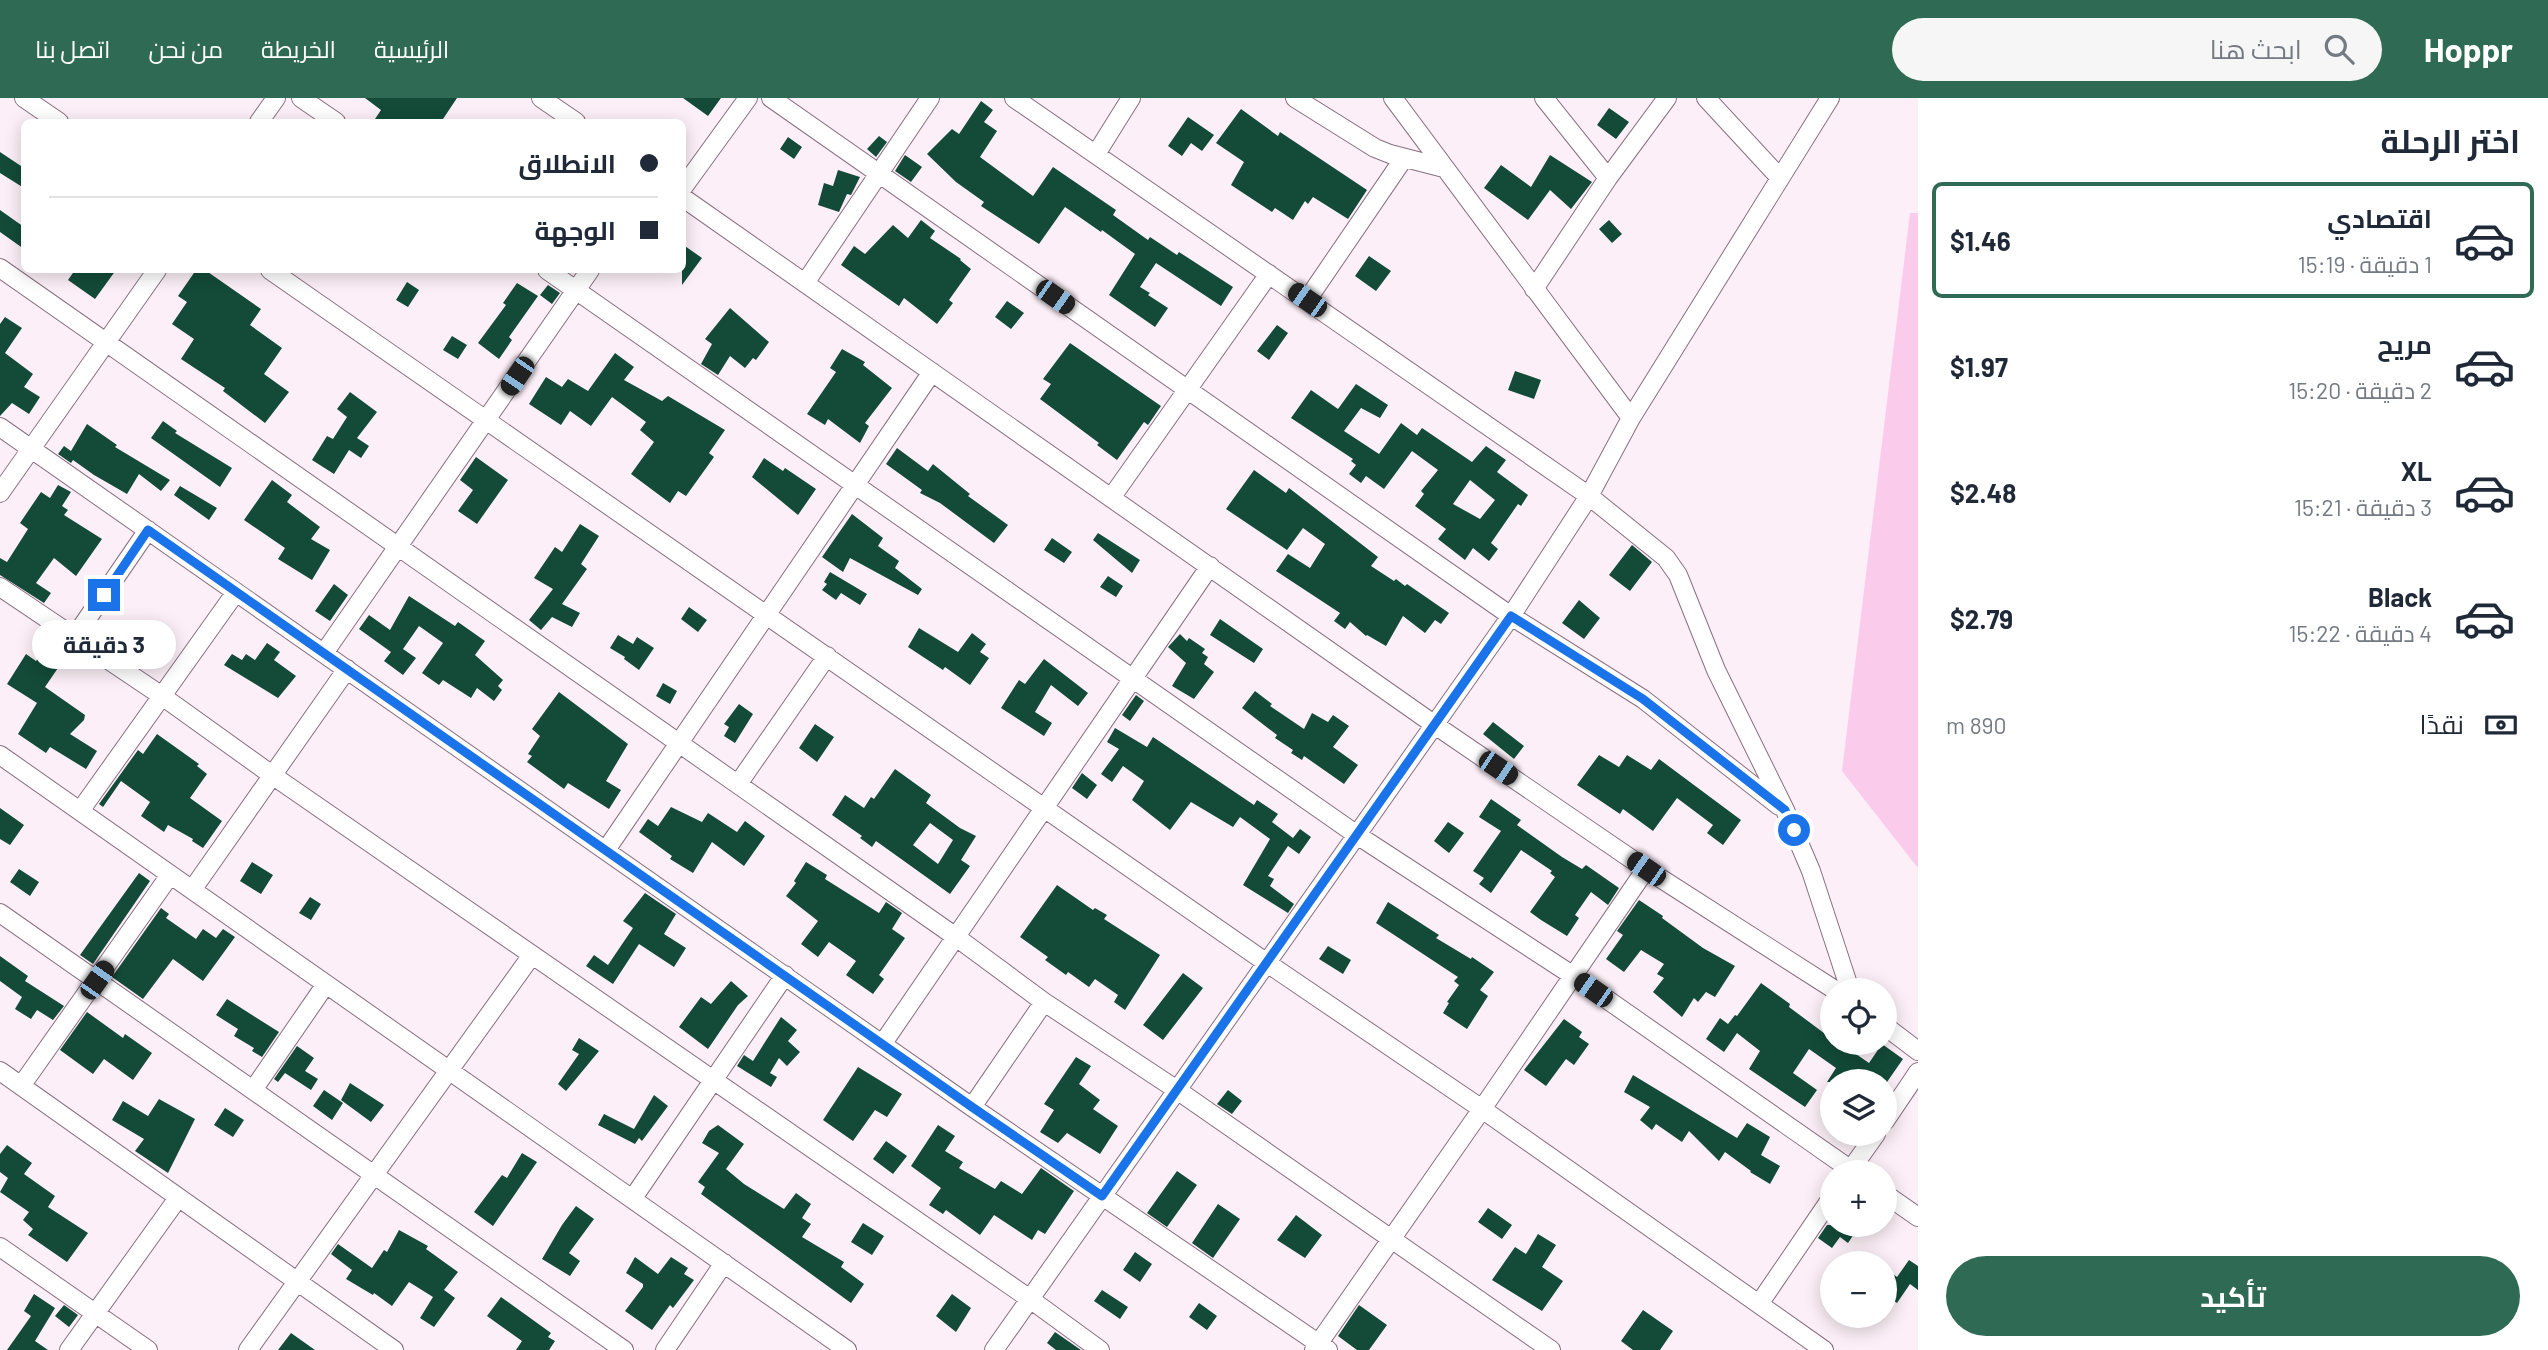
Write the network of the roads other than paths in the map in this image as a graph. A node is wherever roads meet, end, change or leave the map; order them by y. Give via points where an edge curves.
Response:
1 (24, 98) edge
2 (276, 98) edge
3 (301, 98) edge
4 (541, 98) edge
5 (748, 98) edge
6 (771, 98) edge
7 (930, 98) edge
8 (1014, 98) edge
9 (1131, 98) edge
10 (1295, 98) edge
11 (1393, 98) edge
12 (1544, 98) edge
13 (1667, 98) edge
14 (1706, 98) edge
15 (1830, 98) edge
16 (570, 111) edge
17 (55, 119) edge
18 (261, 119) edge
19 (332, 119) edge
20 (1096, 154) junction
21 (1404, 158) junction
22 (1444, 168) junction
23 (878, 173) junction
24 (1779, 177) junction
25 (1608, 178) junction
26 (686, 183) edge
27 (686, 200) edge
28 (0, 268) edge
29 (155, 273) edge
30 (274, 273) edge
31 (551, 273) edge
32 (588, 273) edge
33 (1269, 274) junction
34 (805, 283) junction
35 (1534, 289) junction
36 (576, 290) junction
37 (1307, 300) junction
38 (106, 343) junction
39 (932, 372) junction
40 (1187, 389) junction
41 (1631, 418) junction
42 (488, 419) junction
43 (0, 427) edge
44 (31, 449) junction
45 (855, 485) junction
46 (0, 494) edge
47 (1589, 496) junction
48 (1111, 498) junction
49 (148, 530) junction
50 (398, 547) junction
51 (1210, 566) junction
52 (0, 587) edge
53 (236, 592) junction
54 (766, 615) junction
55 (1511, 616) junction
56 (74, 638) junction
57 (324, 653) junction
58 (827, 656) junction
59 (347, 669) junction
60 (1131, 678) junction
61 (162, 696) junction
62 (1435, 725) junction
63 (680, 743) junction
64 (0, 755) edge
65 (272, 775) junction
66 (738, 784) junction
67 (1045, 808) junction
68 (1785, 810) junction
69 (80, 811) junction
70 (1357, 835) junction
71 (607, 850) junction
72 (1646, 869) junction
73 (170, 875) junction
74 (192, 891) junction
75 (0, 913) edge
76 (956, 937) junction
77 (531, 955) junction
78 (1267, 963) junction
79 (785, 975) junction
80 (1572, 975) junction
81 (1846, 978) edge
82 (97, 980) junction
83 (1820, 980) edge
84 (326, 984) junction
85 (1044, 1002) junction
86 (1897, 1035) edge
87 (883, 1044) junction
88 (1918, 1051) edge
89 (0, 1070) edge
90 (449, 1070) junction
91 (1918, 1072) edge
92 (713, 1080) junction
93 (21, 1086) junction
94 (253, 1090) junction
95 (1177, 1090) junction
96 (1897, 1103) edge
97 (972, 1107) junction
98 (1482, 1109) junction
99 (1834, 1160) edge
100 (374, 1175) junction
101 (1102, 1196) junction
102 (178, 1198) junction
103 (633, 1198) junction
104 (1897, 1202) edge
105 (1820, 1215) edge
106 (1918, 1217) edge
107 (1390, 1240) junction
108 (0, 1247) edge
109 (724, 1263) junction
110 (296, 1281) junction
111 (1030, 1299) junction
112 (1759, 1304) junction
113 (96, 1312) junction
114 (1320, 1348) edge
115 (69, 1350) edge
116 (148, 1350) edge
117 (248, 1350) edge
118 (394, 1350) edge
119 (624, 1350) edge
120 (665, 1350) edge
121 (847, 1350) edge
122 (994, 1350) edge
123 (1100, 1350) edge
124 (1552, 1350) edge
125 (1824, 1350) edge

1 - 17 street
2 - 18 street
3 - 19 street
4 - 16 street
5 - 26 street
6 - 23 street
7 - 23 street
8 - 20 street
9 - 20 street
10 - 21 street via 1375,148
11 - 22 street
12 - 25 street
13 - 25 street
14 - 24 street
15 - 24 street
20 - 33 street
21 - 22 street
21 - 37 street
22 - 35 street
23 - 34 street
23 - 40 street
24 - 41 street
25 - 35 street
27 - 34 street
28 - 38 street
29 - 38 street
30 - 42 street
31 - 36 street
32 - 36 street
33 - 37 street
33 - 40 street
34 - 39 street
35 - 41 street
36 - 42 street
36 - 45 street
37 - 47 street
38 - 44 street
38 - 50 street
39 - 45 street
39 - 48 street
40 - 48 street
40 - 55 street
41 - 47 street
42 - 50 street
42 - 54 street
43 - 44 street
44 - 46 street
44 - 49 street
45 - 54 street
45 - 60 street
47 - 55 street
47 - 68 street via 1673,566 1716,670
48 - 51 street
49 - 53 street
49 - 56 street
50 - 57 street
50 - 63 street
51 - 60 street
51 - 62 street
52 - 56 street
53 - 57 street
53 - 61 street
54 - 58 street
54 - 63 street
55 - 62 street
55 - 68 street via 1643,699
56 - 61 street
57 - 59 street
58 - 66 street
58 - 67 street
59 - 65 street
59 - 71 street
60 - 67 street
60 - 70 street
61 - 65 street
61 - 69 street
62 - 70 street
62 - 72 street
63 - 66 street
63 - 71 street
64 - 69 street
65 - 74 street
65 - 77 street
66 - 76 street
67 - 76 street
67 - 78 street
68 - 81 street via 1811,871
69 - 73 street
70 - 78 street
70 - 80 street
71 - 79 street
72 - 80 street
72 - 83 street
73 - 74 street
73 - 82 street
74 - 84 street
75 - 82 street
76 - 85 street
76 - 87 street
77 - 90 street
77 - 92 street
78 - 95 street
78 - 98 street
79 - 87 street
79 - 92 street
80 - 98 street
80 - 99 street
82 - 93 street
82 - 94 street
84 - 90 street
84 - 94 street
85 - 95 street
85 - 97 street
86 - 88 street
87 - 97 street
89 - 93 street
90 - 100 street
90 - 103 street
91 - 96 street
92 - 103 street
92 - 111 street
93 - 102 street
94 - 100 street
95 - 101 street
95 - 107 street
97 - 101 street
98 - 107 street
98 - 112 street
100 - 110 street
100 - 119 street
101 - 111 street
101 - 114 street
102 - 110 street
102 - 113 street
103 - 109 street
104 - 106 street
105 - 112 street
107 - 114 street
107 - 124 street
108 - 113 street
109 - 120 street
109 - 121 street
110 - 117 street
110 - 118 street
111 - 122 street
111 - 123 street
112 - 125 street
113 - 115 street
113 - 116 street

